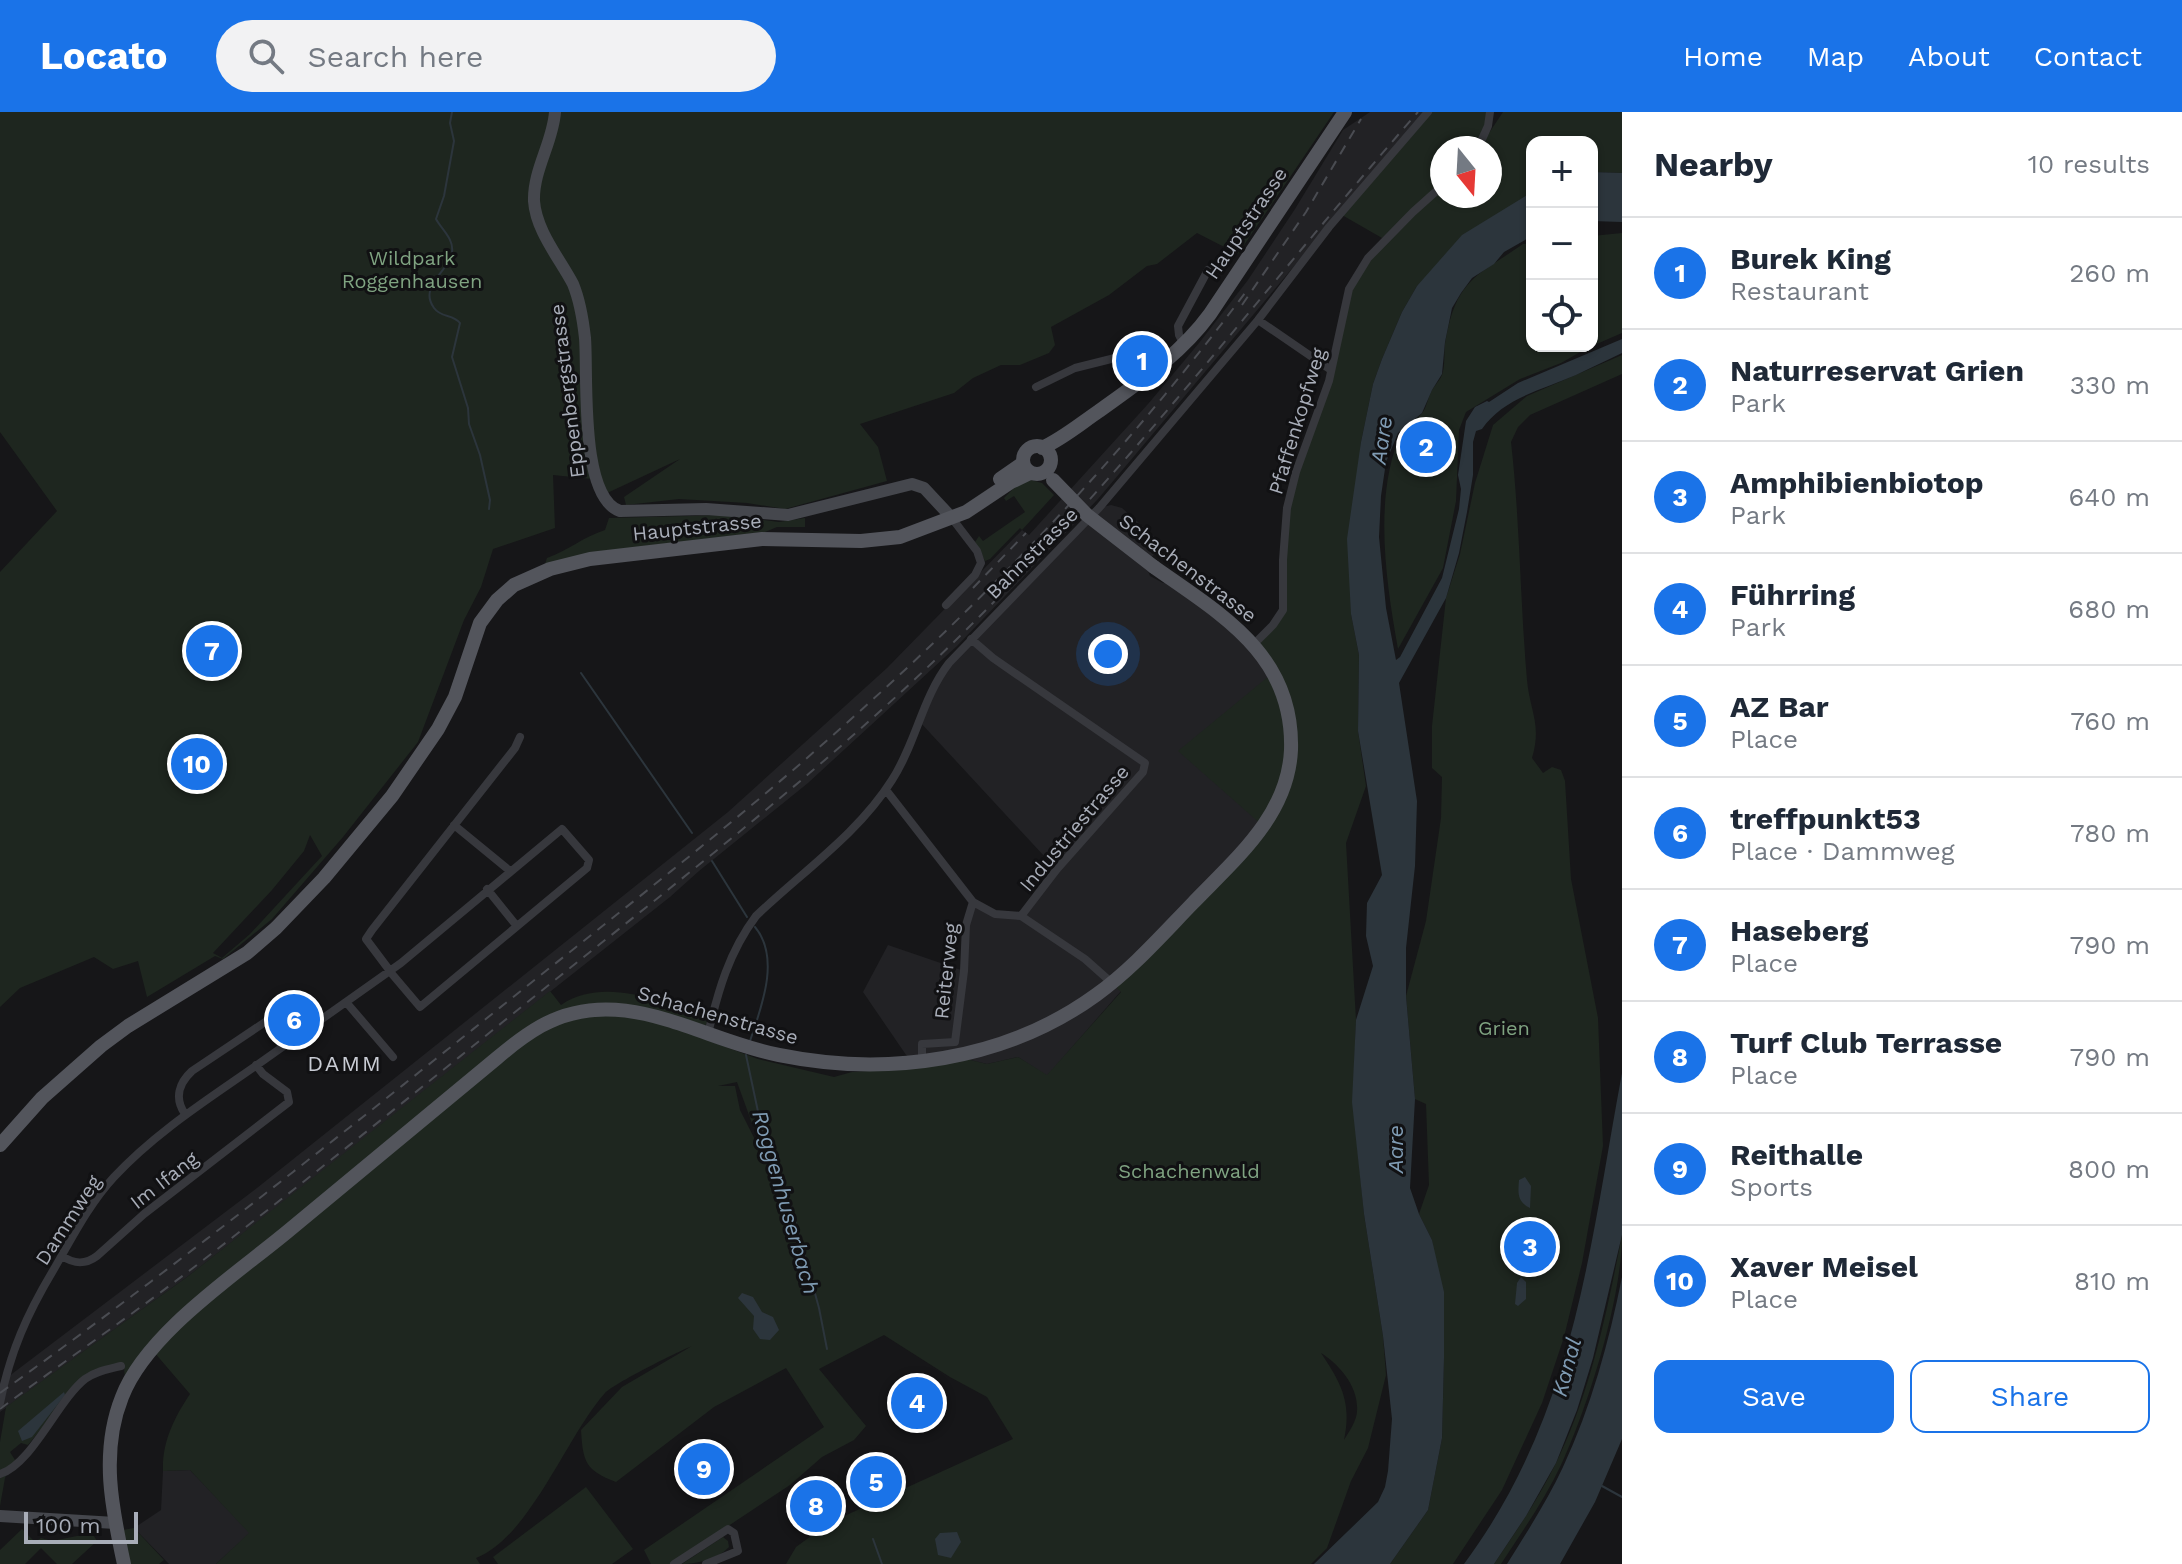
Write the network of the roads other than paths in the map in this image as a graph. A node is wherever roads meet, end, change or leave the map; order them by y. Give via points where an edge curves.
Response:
1 (555, 112) edge
2 (1345, 112) edge
3 (1428, 112) edge
4 (1490, 112) edge
5 (1483, 136) edge
6 (1430, 197) edge
7 (1208, 270) dead end
8 (1258, 320) junction
9 (1181, 349) junction
10 (1331, 370) junction
11 (1136, 385) junction
12 (1036, 387) dead end
13 (1041, 465) junction
14 (951, 517) junction
15 (946, 605) dead end
16 (971, 639) junction
17 (1254, 644) junction
18 (520, 737) dead end
19 (886, 790) junction
20 (454, 825) junction
21 (510, 871) junction
22 (487, 889) junction
23 (973, 902) junction
24 (1021, 916) junction
25 (516, 925) junction
26 (390, 971) junction
27 (1112, 983) junction
28 (346, 1002) junction
29 (319, 1020) junction
30 (708, 1034) junction
31 (393, 1057) dead end
32 (922, 1062) junction
33 (256, 1065) junction
34 (185, 1114) junction
35 (0, 1145) edge
36 (62, 1256) junction
37 (121, 1366) dead end
38 (0, 1403) edge
39 (0, 1474) edge
40 (0, 1516) edge
41 (115, 1523) junction
42 (124, 1564) edge
43 (674, 1564) edge
44 (706, 1564) edge

1 - 14 street, Eppenbergstrasse via 534,205 579,305 588,434 599,491 612,509 788,515 912,484 928,491
2 - 9 main road, Hauptstrasse
3 - 8 street, Bahnstrasse
4 - 5 street
6 - 10 street, Pfaffenkopfweg via 1368,258 1349,289
7 - 9 street via 1178,326
8 - 10 street
8 - 16 street, Bahnstrasse via 1099,508
9 - 11 main road, Hauptstrasse
9 - 13 main road, Hauptstrasse via 1156,377
10 - 17 street, Pfaffenkopfweg via 1287,508 1283,610
11 - 12 street via 1119,357 1075,368
11 - 13 main road, Hauptstrasse
13 - 14 main road, Hauptstrasse via 961,505
13 - 17 main road, Schachenstrasse, bridge via 1087,515
14 - 15 street via 981,563
14 - 35 main road, Hauptstrasse via 888,539 762,539 564,565 506,591 474,637 455,697 438,729 392,796 324,878 247,953 101,1046 42,1098
16 - 19 street, Bahnstrasse via 931,691 907,755
16 - 24 street, Industriestrasse via 1146,765
17 - 27 main road, Schachenstrasse via 1287,705 1291,752 1281,796 1242,852
18 - 20 street
19 - 23 street
19 - 30 street, Bahnstrasse via 756,916 728,964
20 - 21 street
20 - 26 street via 366,939
21 - 22 street, Dammweg
21 - 25 street, Dammweg via 562,829 589,860 587,868
22 - 25 street
22 - 26 street, Dammweg
23 - 24 street via 995,914
23 - 32 street, Reiterweg via 966,925 955,1042 922,1044
24 - 27 street, Industriestrasse
25 - 26 street via 420,1007
26 - 28 street, Dammweg
27 - 32 main road, Schachenstrasse via 1030,1032 975,1052
28 - 29 street, Dammweg
28 - 31 street
29 - 33 street, Dammweg
29 - 34 street via 308,1006 295,1002 192,1071 179,1090
30 - 32 main road, Schachenstrasse via 824,1063
30 - 41 main road, Schachenstrasse via 645,1013 589,1010 543,1025 497,1058 211,1294 144,1357 113,1425 109,1461
33 - 34 street, Dammweg
33 - 36 street, Im Ifang via 287,1092 290,1097 283,1107 89,1262
34 - 36 street, Dammweg via 112,1179
36 - 38 street, Dammweg via 13,1349
37 - 39 street via 82,1382 20,1460
40 - 41 street
41 - 42 main road, Schachenstrasse
43 - 44 street via 728,1529 734,1533 738,1551

